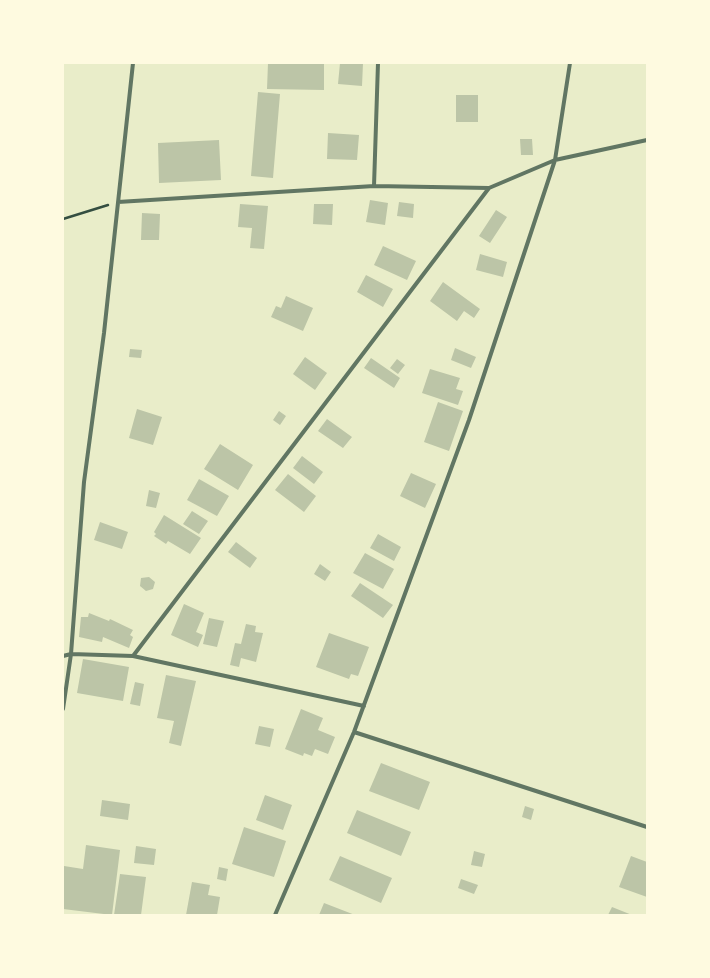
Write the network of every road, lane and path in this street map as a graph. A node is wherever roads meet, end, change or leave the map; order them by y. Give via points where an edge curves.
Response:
1 (133, 63) edge
2 (378, 63) edge
3 (570, 63) edge
4 (647, 140) edge
5 (555, 160) junction
6 (374, 186) junction
7 (489, 188) junction
8 (118, 202) junction
9 (63, 219) edge
10 (71, 654) junction
11 (63, 656) edge
12 (133, 656) junction
13 (364, 706) junction
14 (63, 709) edge
15 (354, 732) junction
16 (647, 827) edge
17 (275, 915) edge

1 - 8 street
2 - 6 street
3 - 5 street
4 - 5 street
5 - 7 street
5 - 13 street via 468,420
6 - 7 street
6 - 8 street
7 - 12 street
8 - 9 path
8 - 10 street via 84,482
10 - 11 street
10 - 12 street
10 - 14 street
12 - 13 street
13 - 15 street
15 - 16 street
15 - 17 street

